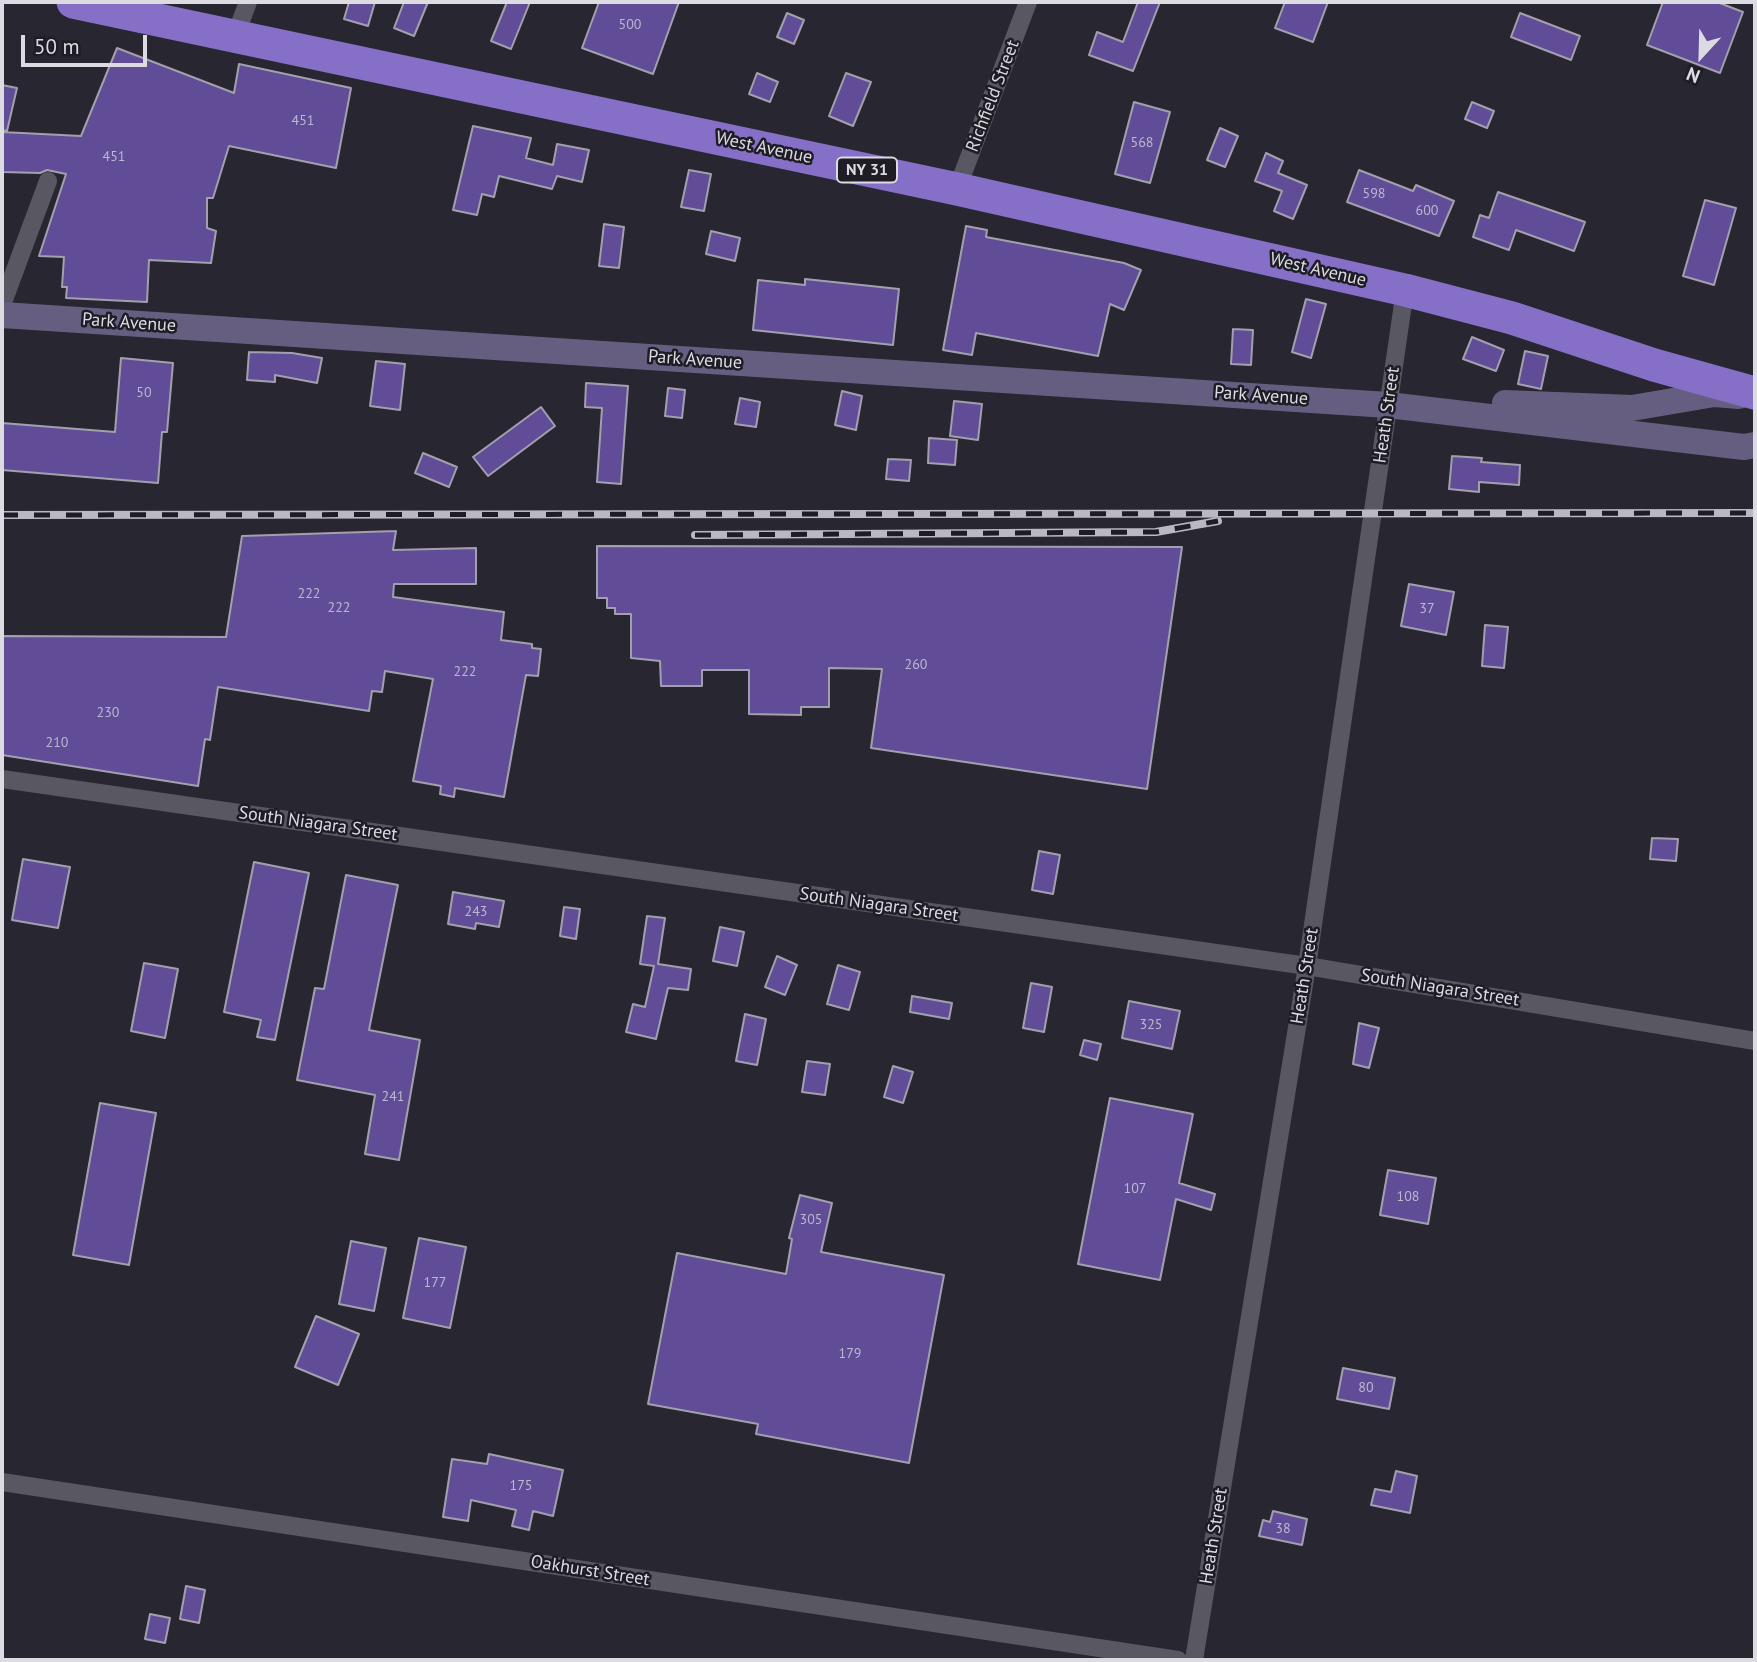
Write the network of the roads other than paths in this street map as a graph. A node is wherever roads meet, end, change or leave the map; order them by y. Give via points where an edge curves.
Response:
1 (73, 2) edge
2 (248, 2) edge
3 (1028, 2) edge
4 (236, 34) junction
5 (48, 181) dead end
6 (957, 189) junction
7 (1405, 290) junction
8 (2, 305) edge
9 (2, 315) edge
10 (1654, 365) junction
11 (1714, 394) junction
12 (1755, 395) edge
13 (1388, 405) junction
14 (1755, 414) edge
15 (1755, 444) edge
16 (2, 779) edge
17 (1307, 966) junction
18 (1755, 1041) edge
19 (2, 1482) edge
20 (1178, 1660) edge
21 (1194, 1660) edge

1 - 4 highway, West Avenue / NY 31
2 - 4 street
3 - 6 street, Richfield Street
4 - 6 highway, West Avenue / NY 31
5 - 8 street
6 - 7 highway, West Avenue / NY 31
7 - 10 highway, West Avenue / NY 31 via 1512,318
7 - 13 street, Heath Street
9 - 13 main road, Park Avenue
10 - 11 highway, NY 31
10 - 12 highway, NY 31
11 - 12 main road, Park Avenue
11 - 13 main road, Park Avenue via 1632,408 1512,403
11 - 14 highway, NY 31
13 - 15 main road, Park Avenue via 1744,447
13 - 17 street, Heath Street
16 - 17 street, South Niagara Street
17 - 18 street, South Niagara Street
17 - 21 street, Heath Street
19 - 20 street, Oakhurst Street

